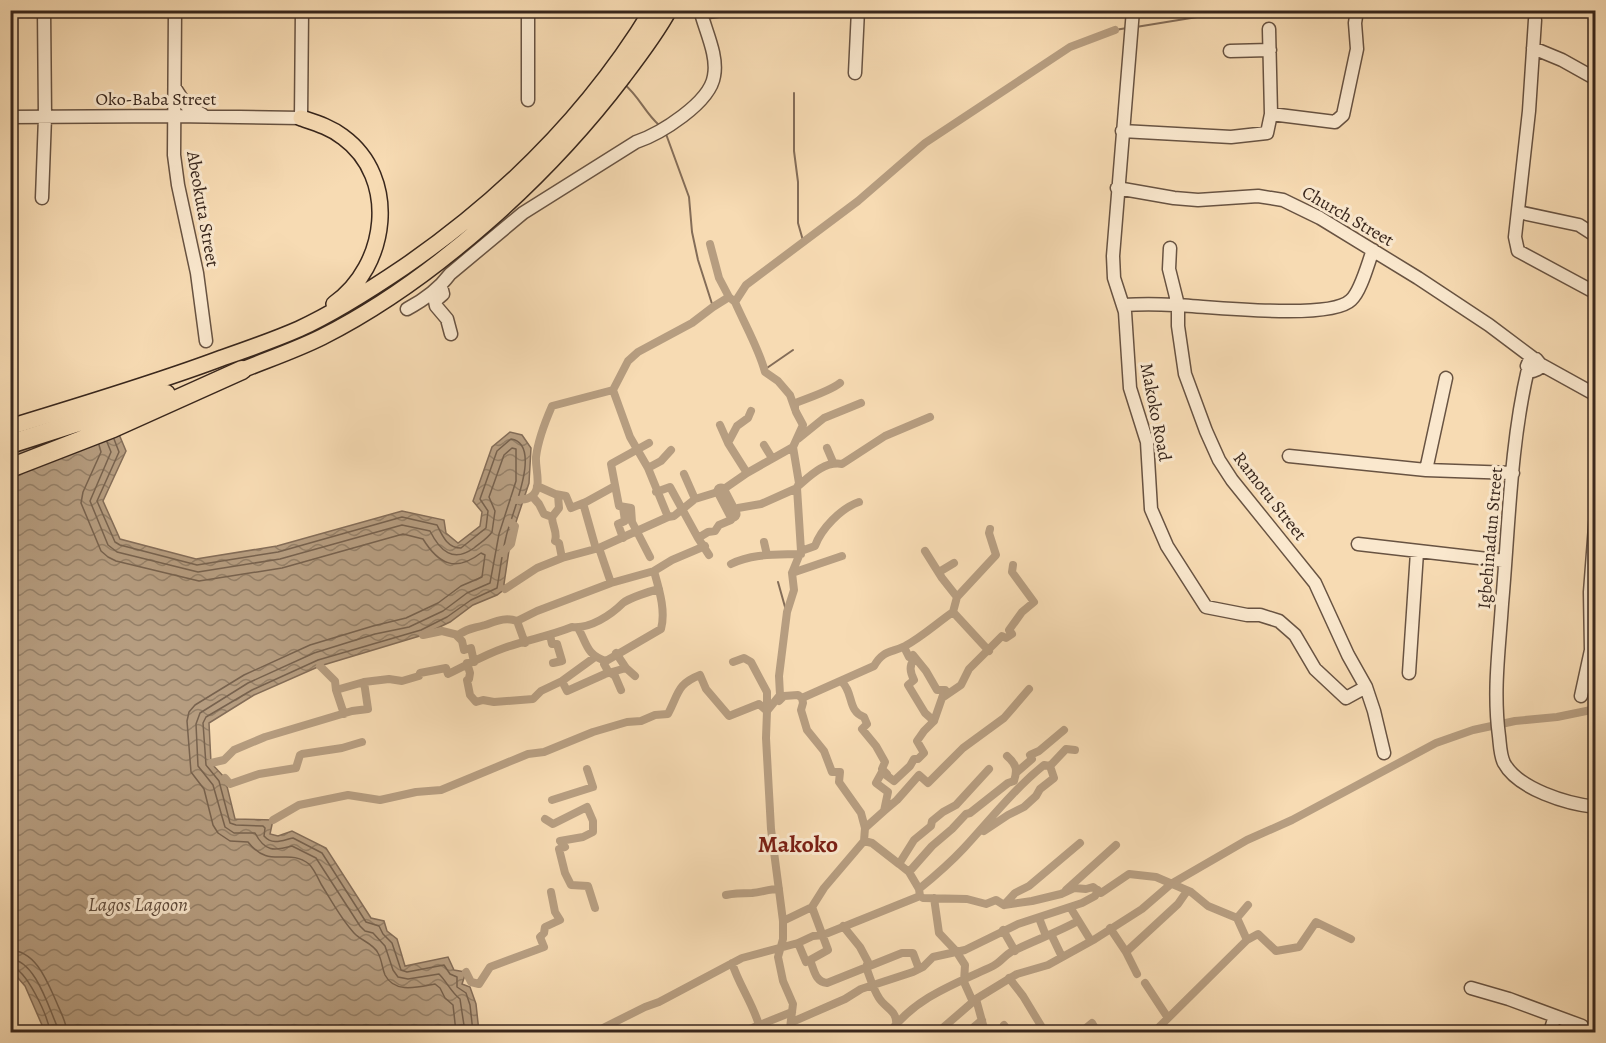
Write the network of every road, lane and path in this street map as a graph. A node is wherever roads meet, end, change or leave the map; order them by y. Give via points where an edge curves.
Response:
1 (44, 10) edge
2 (176, 10) edge
3 (302, 10) edge
4 (528, 10) edge
5 (652, 10) edge
6 (669, 10) edge
7 (722, 10) edge
8 (800, 10) edge
9 (823, 10) edge
10 (858, 10) edge
11 (1134, 10) edge
12 (1357, 10) edge
13 (699, 12) edge
14 (1535, 20) dead end
15 (1269, 29) dead end
16 (638, 46) junction
17 (1533, 48) junction
18 (1270, 50) junction
19 (1230, 51) dead end
20 (855, 73) dead end
21 (1596, 79) edge
22 (174, 87) junction
23 (528, 100) dead end
24 (592, 106) junction
25 (1271, 114) junction
26 (174, 116) junction
27 (10, 117) edge
28 (45, 117) junction
29 (205, 117) junction
30 (301, 118) junction
31 (1122, 131) junction
32 (1117, 188) junction
33 (42, 198) dead end
34 (1518, 212) junction
35 (1596, 236) edge
36 (1170, 248) dead end
37 (1373, 250) junction
38 (441, 286) junction
39 (1596, 293) edge
40 (1124, 305) junction
41 (1178, 305) junction
42 (407, 309) dead end
43 (299, 329) junction
44 (452, 334) dead end
45 (206, 340) dead end
46 (1534, 364) junction
47 (242, 370) junction
48 (1446, 378) dead end
49 (1594, 391) edge
50 (10, 427) edge
51 (10, 444) edge
52 (1289, 456) dead end
53 (10, 468) edge
54 (1426, 470) junction
55 (1512, 472) junction
56 (1596, 513) edge
57 (1358, 544) dead end
58 (1417, 552) junction
59 (1505, 561) junction
60 (1593, 650) edge
61 (1409, 673) dead end
62 (1366, 687) junction
63 (1581, 696) dead end
64 (1384, 753) dead end
65 (1596, 807) edge
66 (1471, 988) dead end
67 (1555, 1016) junction
68 (1582, 1026) dead end
69 (1550, 1032) edge

1 - 28 street
2 - 22 street, Abeokuta Street
3 - 30 street
4 - 23 street
5 - 16 main road
6 - 16 main road
7 - 13 street
8 - 9 street
10 - 20 street
11 - 31 street, Makoko Road
12 - 25 street via 1357,49 1343,116 1335,123
13 - 38 street via 714,59 714,77 700,100 668,128 622,150 523,213
14 - 17 street
15 - 18 street
16 - 24 main road
17 - 21 street
17 - 34 street
18 - 19 street
18 - 25 street
22 - 26 street, Abeokuta Street
22 - 29 street via 186,105
24 - 43 main road via 469,220 359,297
24 - 47 main road via 558,153 508,202 414,279 322,336
25 - 31 street via 1266,133 1260,135
26 - 28 street, Oko-Baba Street
26 - 29 street, Oko-Baba Street
26 - 45 street, Abeokuta Street via 178,185 197,273
27 - 28 street, Oko-Baba Street
28 - 33 street
29 - 30 street, Oko-Baba Street
30 - 43 main road via 344,137 363,158 378,189 381,222 373,254 357,282
31 - 32 street, Makoko Road
32 - 37 street, Church Street via 1198,200 1271,196 1320,218
32 - 40 street, Makoko Road via 1114,278
34 - 35 street via 1579,225
34 - 39 street via 1518,251
36 - 41 street, Ramotu Street via 1169,269
37 - 41 street via 1352,300 1334,309 1291,311
37 - 46 street, Church Street via 1489,325
38 - 42 street
38 - 44 street via 443,294 435,301 436,306 447,319
40 - 41 street
40 - 62 street, Makoko Road via 1130,388 1147,442 1151,509 1167,546 1206,607 1279,621 1294,635 1316,669 1346,698
41 - 62 street, Ramotu Street via 1185,374 1218,460 1315,583
43 - 50 main road via 133,389
46 - 49 street, Church Street
46 - 55 street, Igbehinadun Street via 1522,395
47 - 51 highway
47 - 53 highway via 113,428
48 - 54 street
52 - 54 street
54 - 55 street
55 - 59 street, Igbehinadun Street
56 - 60 street via 1590,592
57 - 58 street
58 - 59 street
58 - 61 street
59 - 65 street, Igbehinadun Street via 1495,710 1503,761 1530,787
60 - 63 street
62 - 64 street, Ramotu Street
66 - 67 street
67 - 68 street
67 - 69 street

